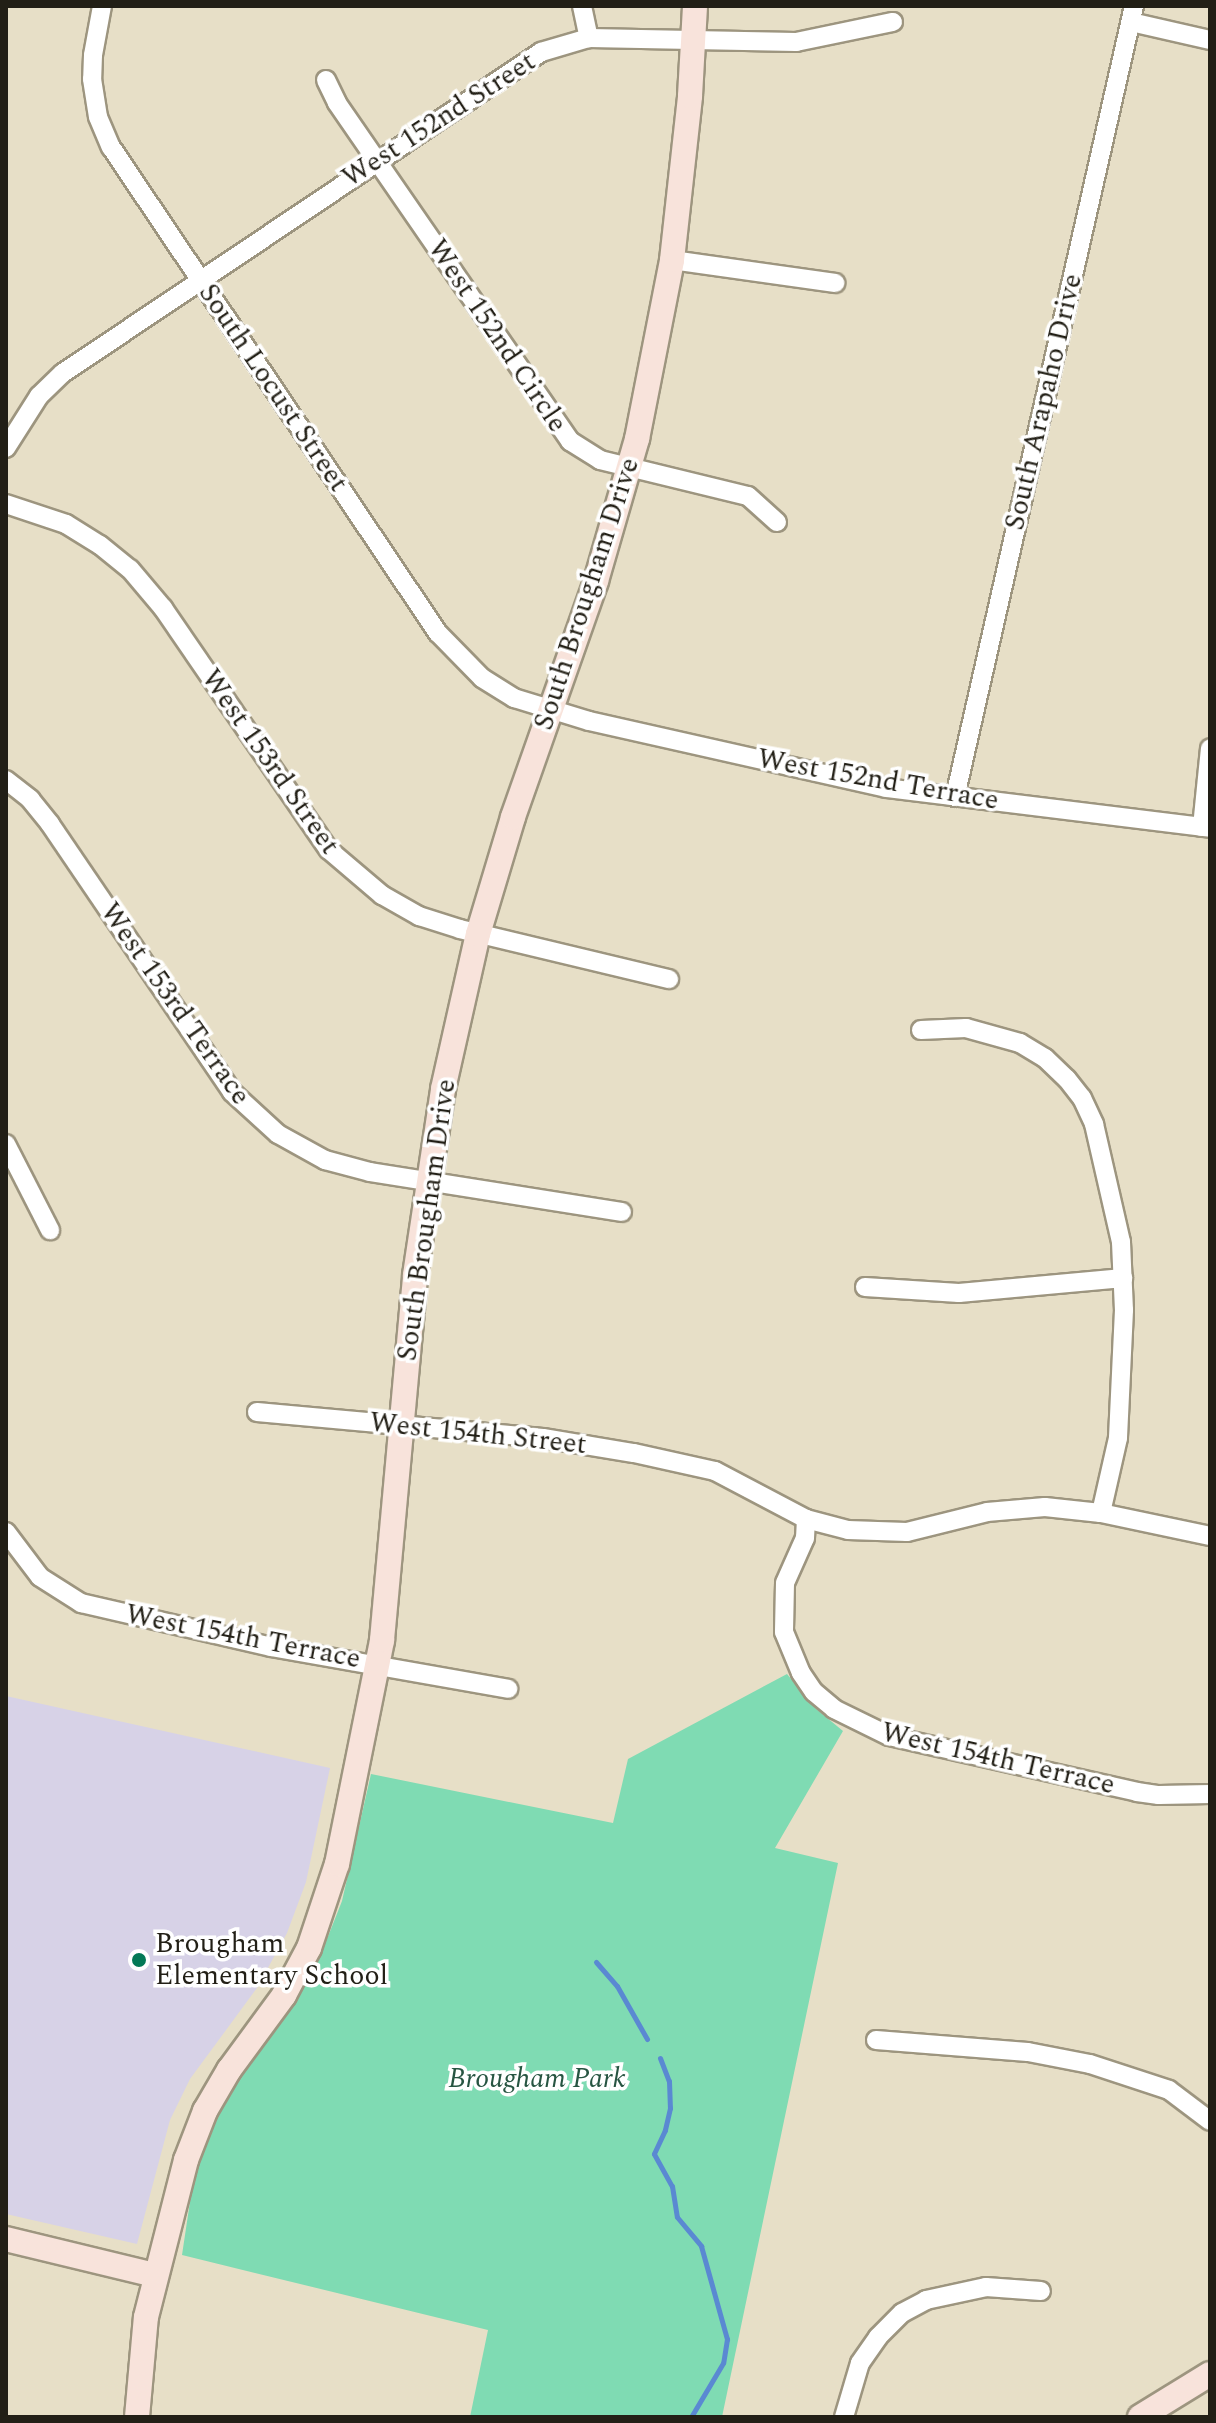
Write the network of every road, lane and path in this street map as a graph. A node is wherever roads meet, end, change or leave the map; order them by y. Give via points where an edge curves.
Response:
1 (102, 6) edge
2 (582, 6) edge
3 (695, 6) edge
4 (1132, 14) edge
5 (893, 22) dead end
6 (589, 38) junction
7 (1210, 40) edge
8 (692, 42) junction
9 (326, 80) dead end
10 (377, 160) junction
11 (672, 260) junction
12 (200, 280) junction
13 (835, 283) dead end
14 (6, 448) edge
15 (629, 466) junction
16 (6, 504) edge
17 (777, 522) dead end
18 (551, 707) junction
19 (1210, 748) edge
20 (6, 780) edge
21 (955, 797) junction
22 (1206, 828) edge
23 (478, 934) junction
24 (669, 979) dead end
25 (921, 1030) dead end
26 (6, 1144) edge
27 (426, 1182) junction
28 (622, 1212) dead end
29 (50, 1230) dead end
30 (1123, 1278) junction
31 (865, 1287) dead end
32 (257, 1412) dead end
33 (402, 1424) junction
34 (1101, 1513) junction
35 (806, 1519) junction
36 (6, 1532) edge
37 (1210, 1536) edge
38 (378, 1665) junction
39 (508, 1689) dead end
40 (1210, 1794) edge
41 (876, 2040) dead end
42 (1210, 2121) edge
43 (6, 2239) edge
44 (155, 2275) junction
45 (1041, 2291) dead end
46 (1210, 2374) edge
47 (137, 2417) edge
48 (844, 2417) edge
49 (1140, 2417) edge

1 - 12 street, South Locust Street via 93,55 98,117 111,147
2 - 6 street
3 - 8 street, South Brougham Drive
4 - 7 street
4 - 21 street, South Arapaho Drive
5 - 8 street, West 152nd Street via 796,42
6 - 8 street, West 152nd Street
6 - 10 street, West 152nd Street via 541,52
8 - 11 street, South Brougham Drive
9 - 10 street, West 152nd Circle
10 - 12 street, West 152nd Street
10 - 15 street, West 152nd Circle via 570,441 600,460
11 - 13 street
11 - 15 street, South Brougham Drive
12 - 14 street, West 152nd Street via 63,373 21,419
12 - 18 street, South Locust Street via 456,655 514,698
15 - 17 street, West 152nd Circle via 748,496
15 - 18 street, South Brougham Drive via 596,581
16 - 23 street, West 153rd Street via 66,524 100,545 150,591 294,802 356,876 419,916
18 - 21 street, West 152nd Terrace via 589,721 871,785
18 - 23 street, South Brougham Drive
19 - 22 street
20 - 27 street, West 153rd Terrace via 50,824 245,1106 278,1134 325,1160
21 - 22 street, West 152nd Terrace
23 - 24 street, West 153rd Street
23 - 27 street, South Brougham Drive
25 - 30 street via 966,1028 994,1034 1045,1058 1067,1079 1094,1124 1121,1242
26 - 29 street
27 - 28 street, West 153rd Terrace
27 - 33 street, South Brougham Drive
30 - 31 street via 959,1293
30 - 34 street via 1118,1438
32 - 33 street, West 154th Street
33 - 35 street, West 154th Street via 543,1438 698,1467 736,1480
33 - 38 street, South Brougham Drive
34 - 35 street via 1016,1508 907,1532 848,1530
34 - 37 street
35 - 40 street, West 154th Terrace via 805,1538 785,1583 784,1632 801,1673 834,1709 871,1730 904,1740 1137,1792
36 - 38 street, West 154th Terrace via 40,1577 81,1603 271,1647
38 - 39 street, West 154th Terrace
38 - 44 street, South Brougham Drive via 328,1899 284,1995 205,2111
41 - 42 street via 1028,2052 1090,2064 1169,2090
43 - 44 street
44 - 47 street, South Brougham Drive
45 - 48 street via 975,2289 926,2300 902,2313 860,2363
46 - 49 street

